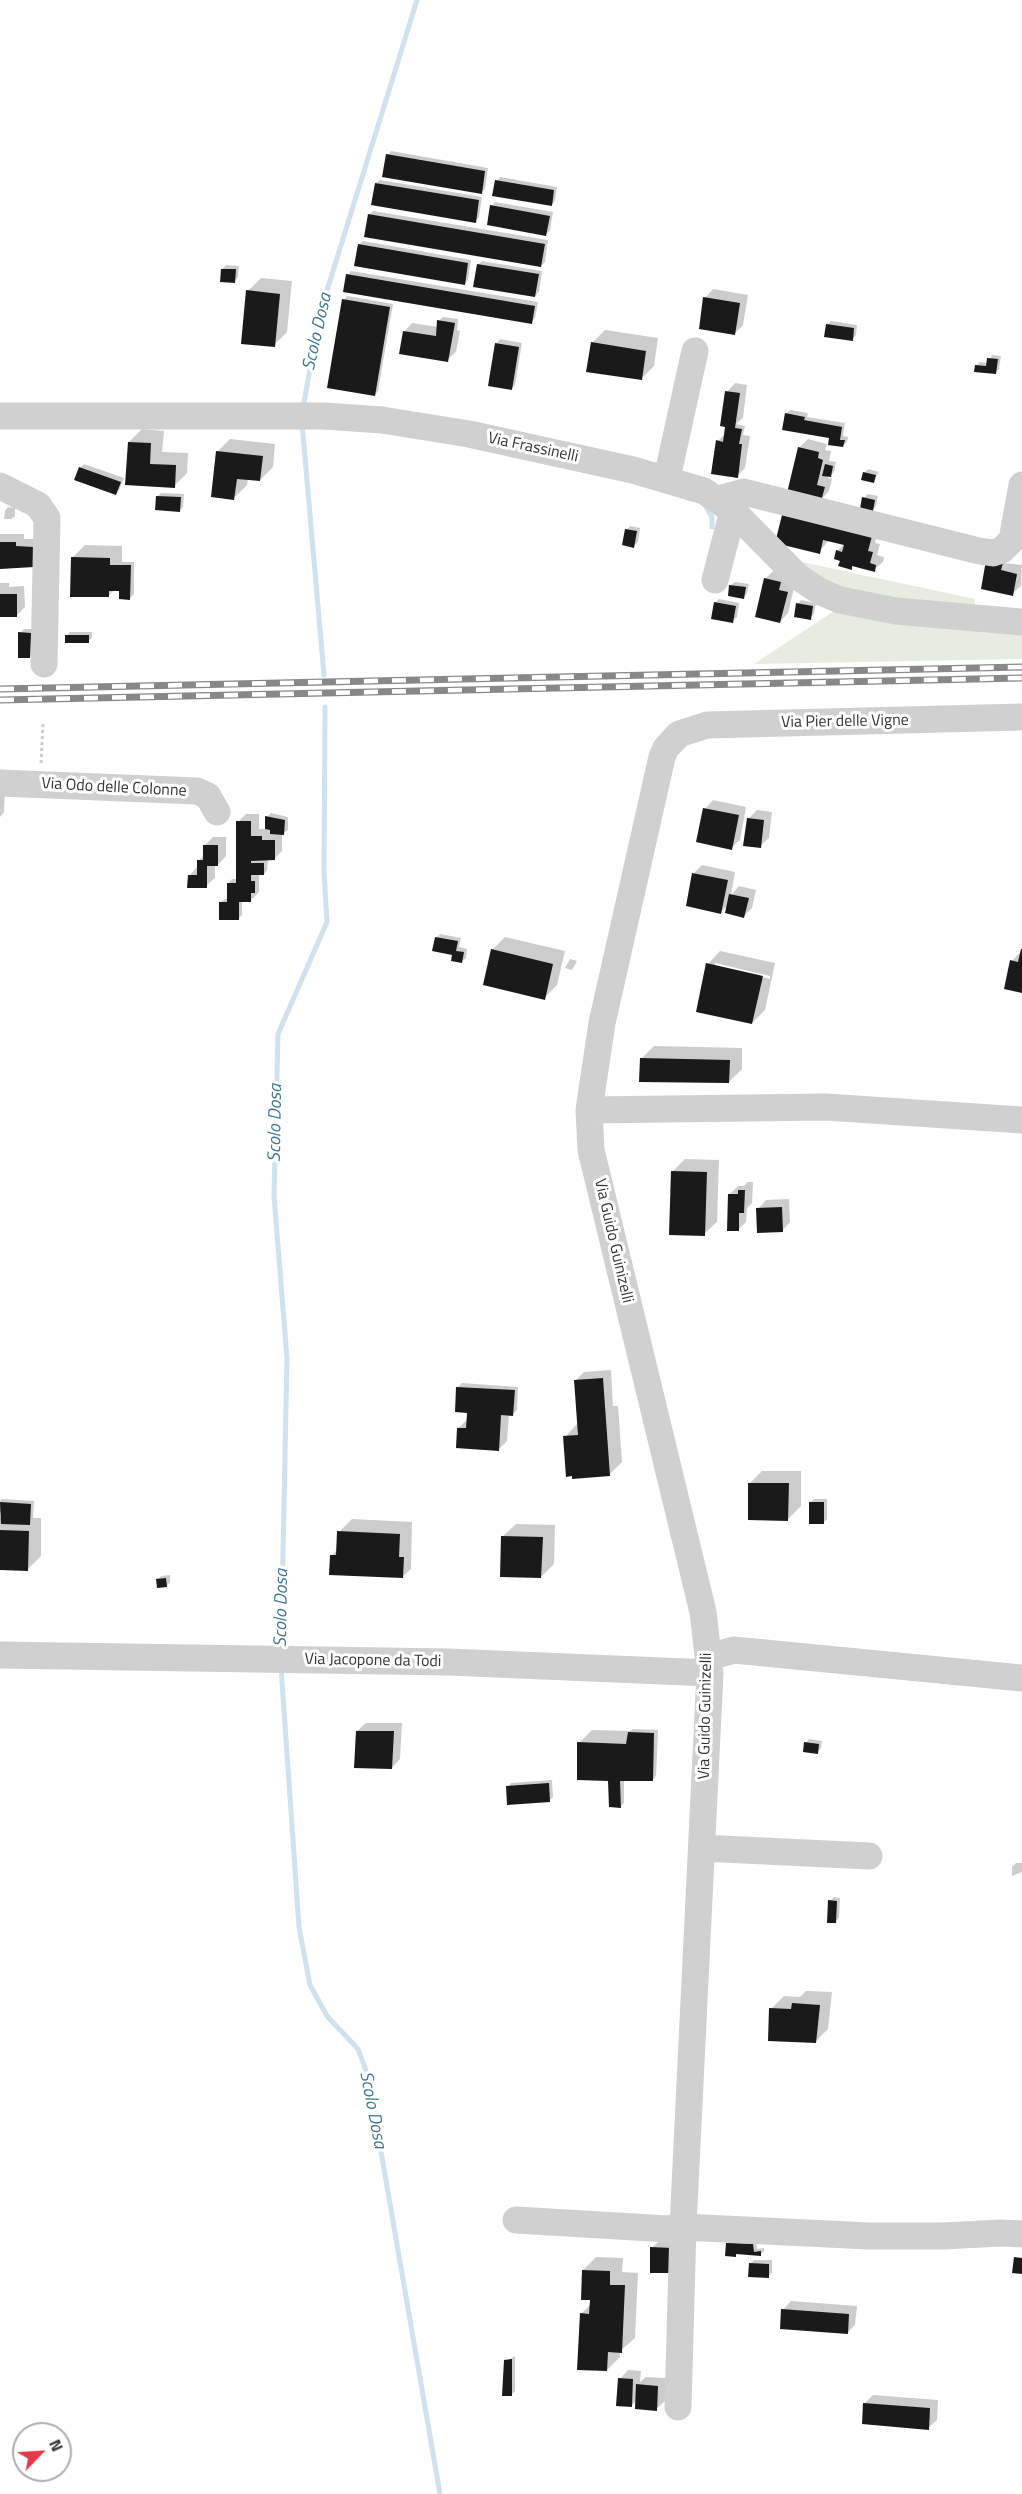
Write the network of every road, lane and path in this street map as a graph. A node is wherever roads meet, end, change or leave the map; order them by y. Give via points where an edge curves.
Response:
1 (695, 351) dead end
2 (0, 416) edge
3 (667, 478) junction
4 (1022, 485) edge
5 (0, 486) edge
6 (726, 505) junction
7 (716, 580) dead end
8 (1022, 622) edge
9 (44, 664) dead end
10 (1022, 717) edge
11 (43, 723) dead end
12 (672, 741) joint
13 (0, 783) edge
14 (40, 784) junction
15 (217, 812) dead end
16 (590, 1110) junction
17 (1022, 1120) edge
18 (0, 1654) edge
19 (709, 1665) junction
20 (1022, 1678) edge
21 (702, 1848) junction
22 (870, 1856) dead end
23 (516, 2220) dead end
24 (683, 2227) junction
25 (1022, 2234) edge
26 (678, 2407) dead end

1 - 3 street
2 - 3 street, Via Frassinelli via 311,415 382,420 469,434
3 - 6 street, Via Frassinelli via 704,491
4 - 6 street via 1012,540 993,553 744,492
5 - 9 street via 38,505 47,518
6 - 7 street
6 - 8 street, Via Frassinelli via 798,577 840,600 896,611
10 - 12 street, Via Pier delle Vigne via 707,725 693,728
11 - 14 path
12 - 16 street, Via Guido Guinizelli via 662,757 602,1023
13 - 14 street, Via Odo delle Colonne
14 - 15 street, Via Odo delle Colonne via 198,791 208,796
16 - 17 street via 826,1107
16 - 19 street, Via Guido Guinizelli via 591,1149 703,1612
18 - 19 street, Via Jacopone da Todi
19 - 20 street, Via Jacopone da Todi via 734,1650
19 - 21 street, Via Guido Guinizelli
21 - 22 street
21 - 24 street, Via Guido Guinizelli
23 - 24 street
24 - 25 street via 870,2236
24 - 26 street, Via Guido Guinizelli

